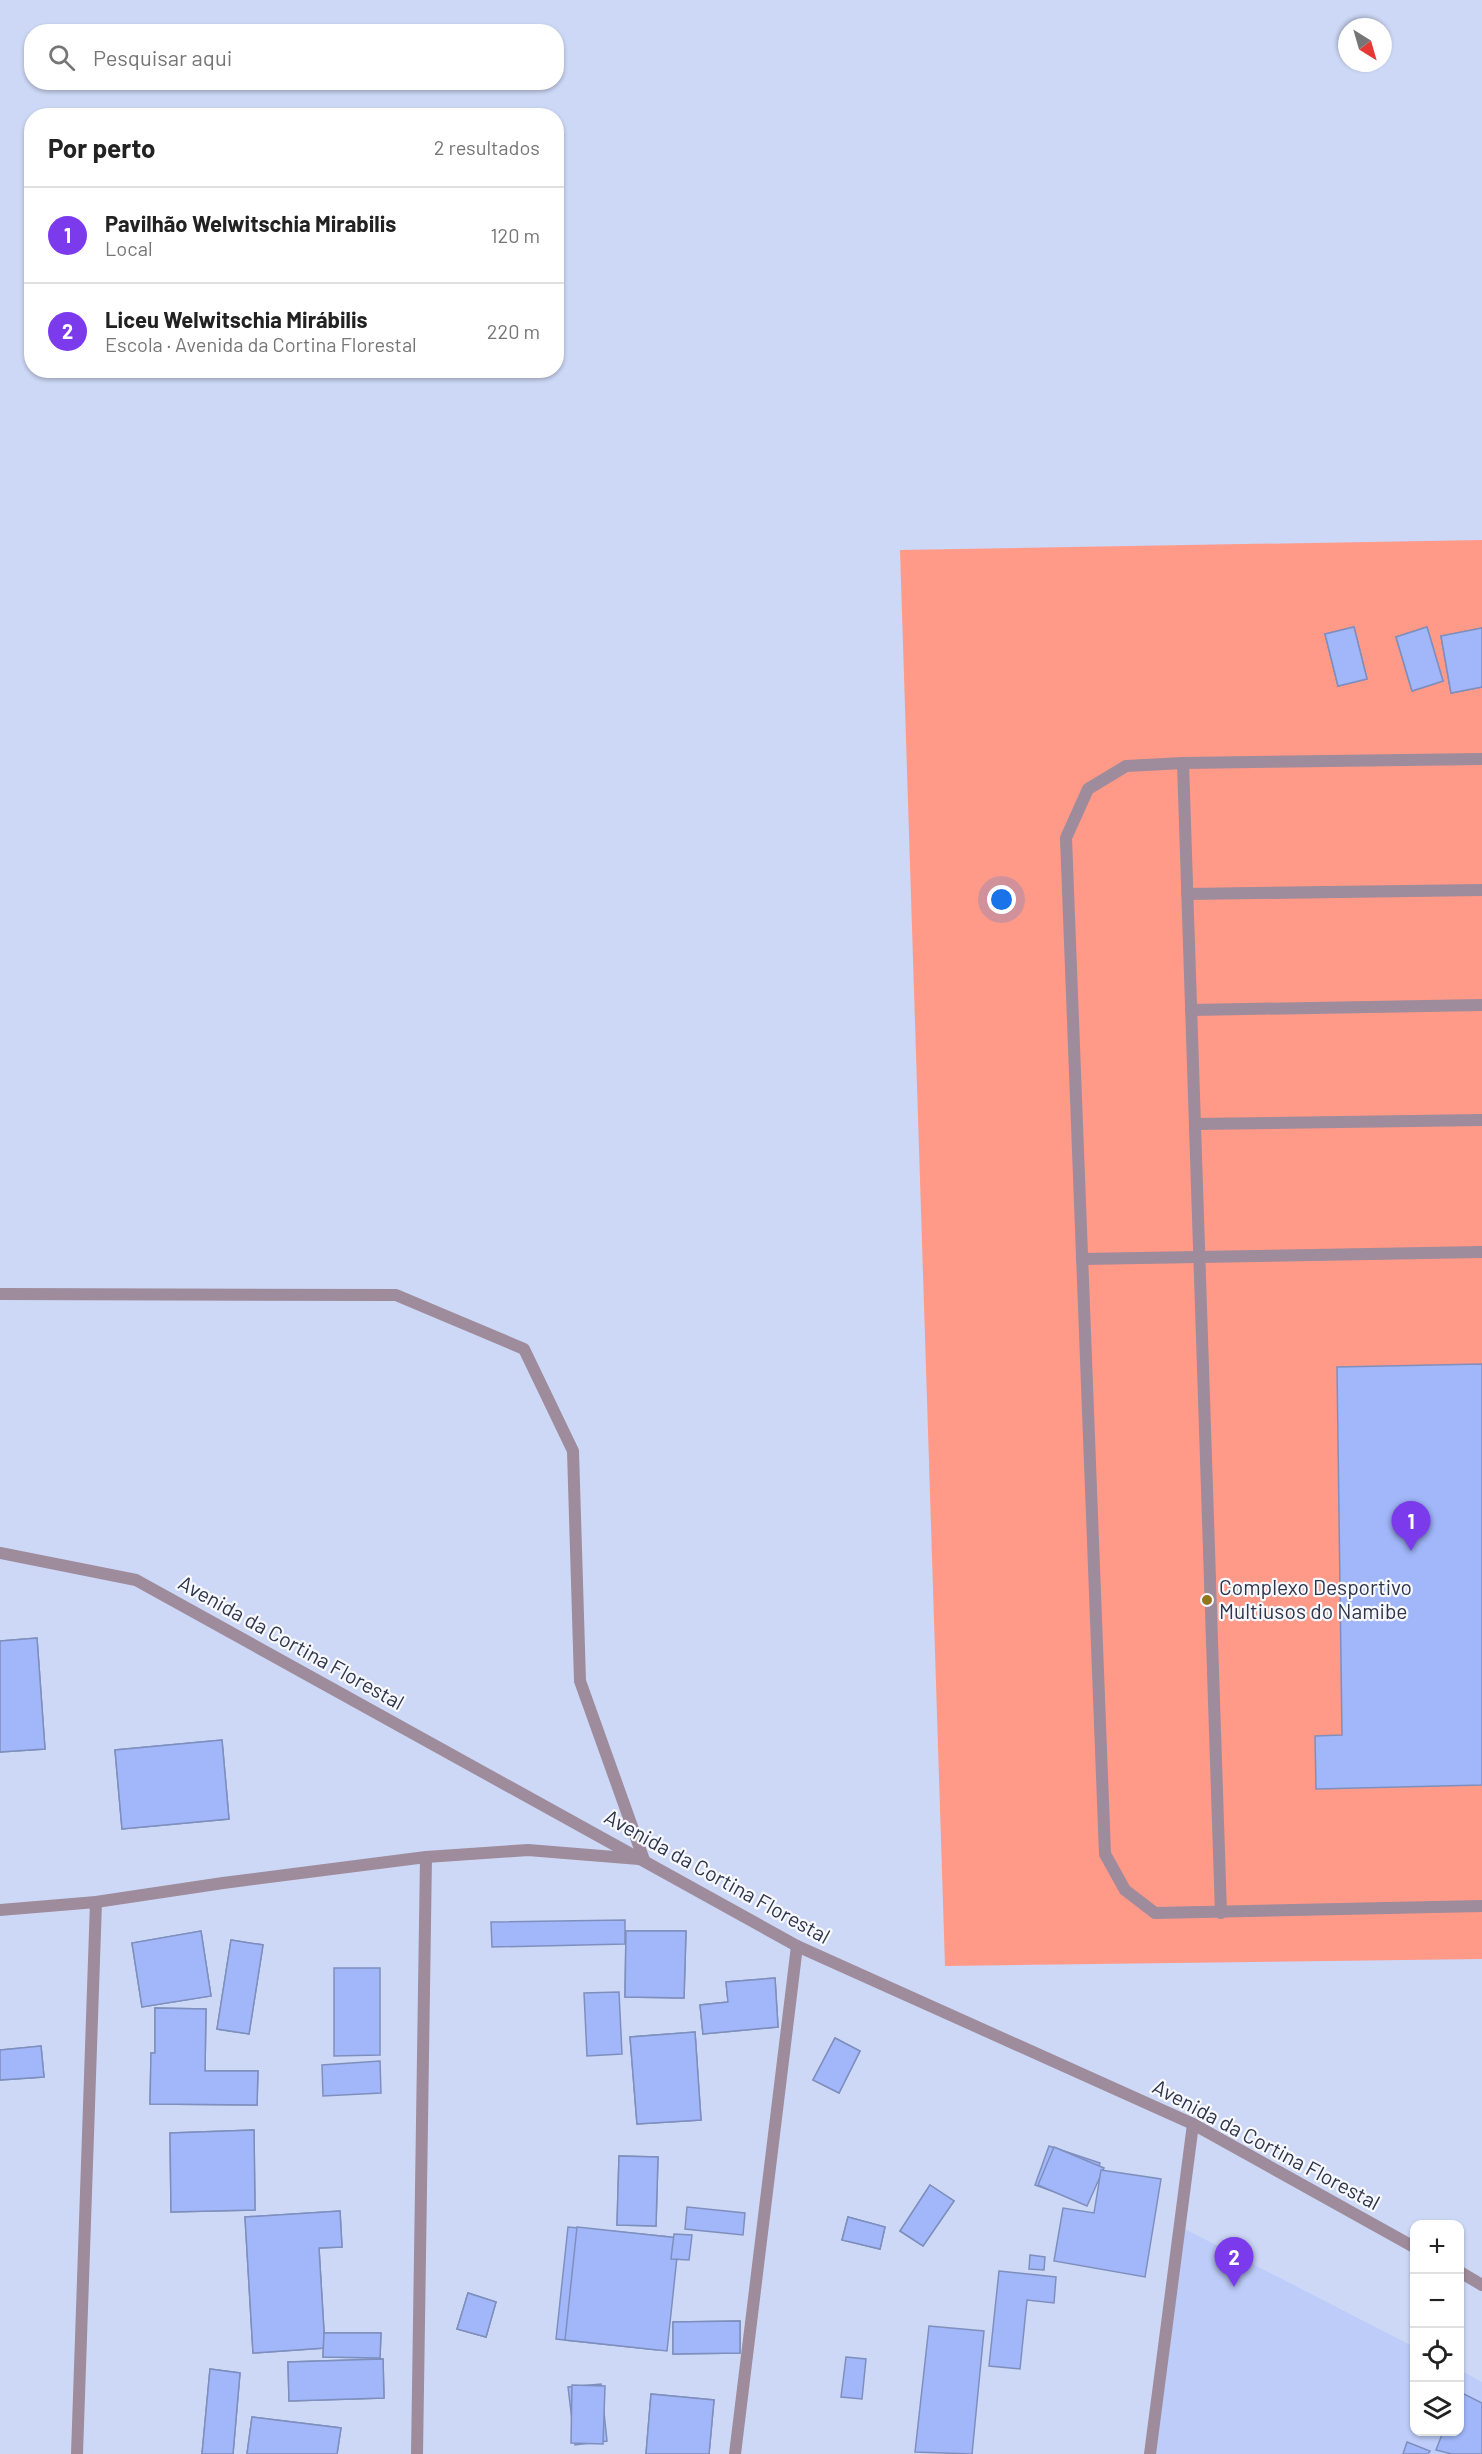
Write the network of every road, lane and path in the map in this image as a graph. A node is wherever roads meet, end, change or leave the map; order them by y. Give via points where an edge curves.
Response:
1 (1482, 759) edge
2 (1183, 763) junction
3 (1482, 890) edge
4 (1187, 894) junction
5 (1482, 1005) edge
6 (1191, 1010) junction
7 (1482, 1120) edge
8 (1195, 1124) junction
9 (1482, 1252) edge
10 (1200, 1257) junction
11 (1082, 1259) junction
12 (0, 1294) edge
13 (0, 1554) edge
14 (426, 1857) junction
15 (644, 1860) junction
16 (96, 1902) junction
17 (1482, 1906) edge
18 (0, 1910) edge
19 (1221, 1912) junction
20 (797, 1946) junction
21 (1193, 2124) junction
22 (1410, 2245) edge
23 (1463, 2274) edge
24 (1482, 2285) edge
25 (77, 2454) edge
26 (417, 2454) edge
27 (735, 2454) edge
28 (1150, 2454) edge

1 - 2 street
2 - 4 street
2 - 11 street via 1126,766 1088,789 1066,838
3 - 4 street
4 - 6 street
5 - 6 street
6 - 8 street
7 - 8 street
8 - 10 street
9 - 10 street
10 - 11 street
10 - 19 street
11 - 19 street via 1106,1854 1125,1890 1155,1913
12 - 15 street via 396,1295 524,1348 573,1451 580,1681
13 - 15 street, Avenida da Cortina Florestal via 136,1580
14 - 15 street via 528,1850
14 - 16 street
14 - 26 street
15 - 20 street, Avenida da Cortina Florestal
16 - 18 street
16 - 25 street
17 - 19 street
20 - 21 street, Avenida da Cortina Florestal
20 - 27 street
21 - 22 street, Avenida da Cortina Florestal
21 - 28 street
23 - 24 street

